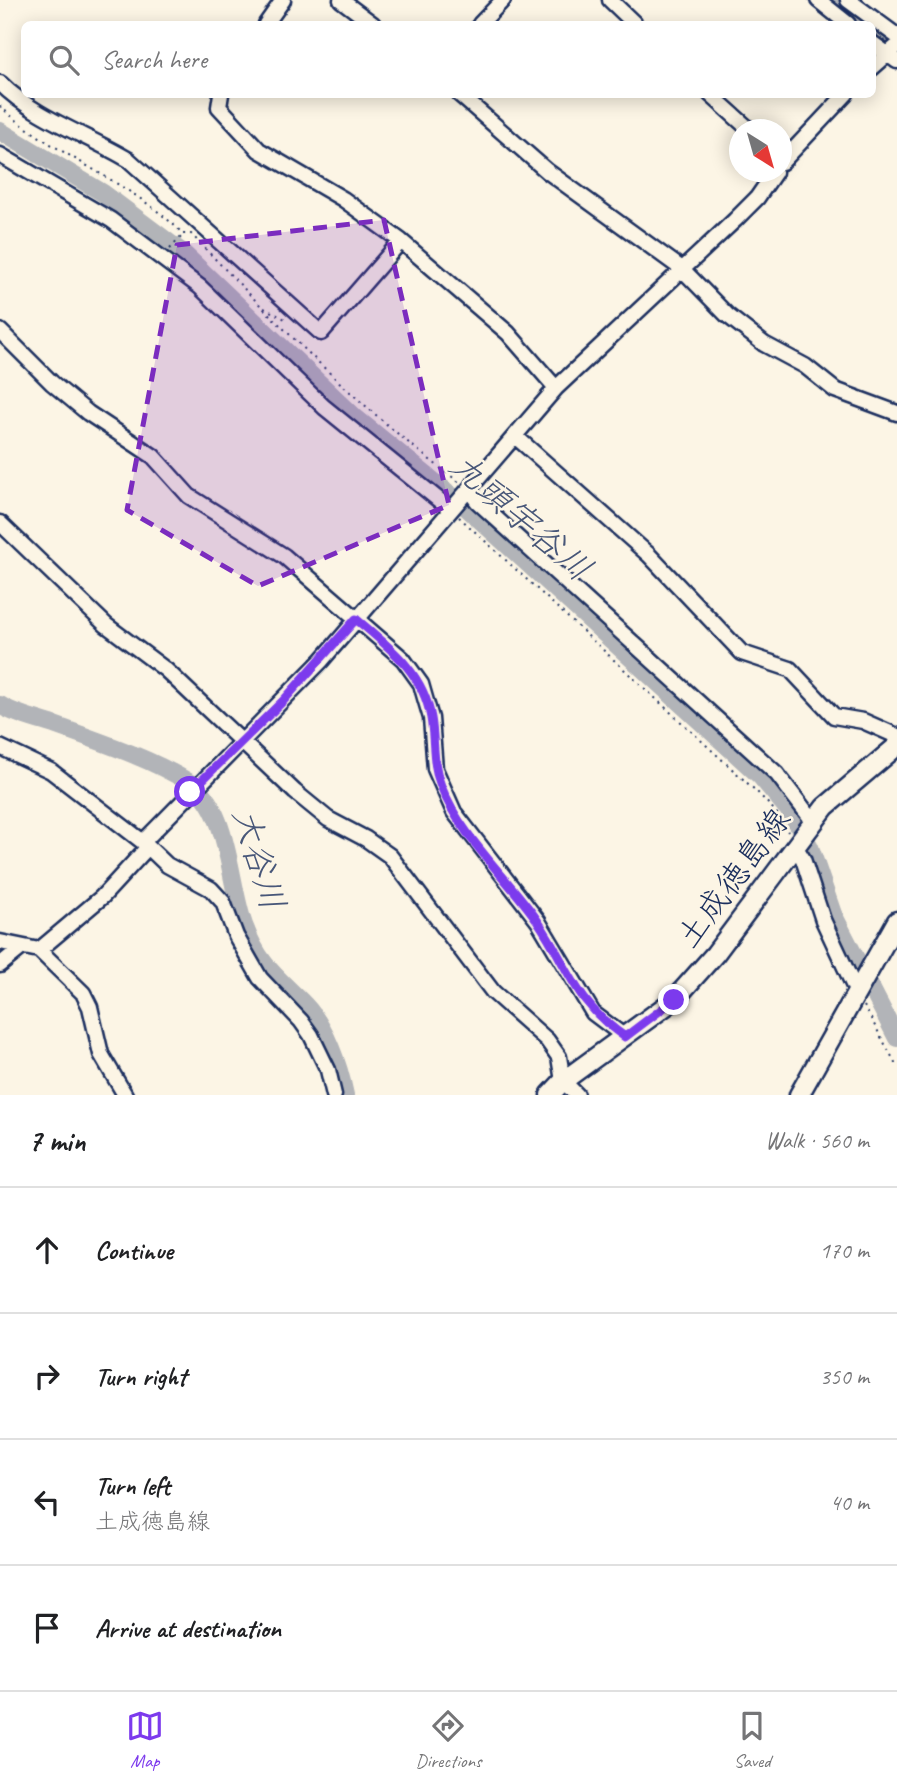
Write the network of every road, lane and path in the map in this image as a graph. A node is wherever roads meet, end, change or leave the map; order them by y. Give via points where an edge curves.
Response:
1 (283, 0) edge
2 (341, 0) edge
3 (502, 0) edge
4 (610, 0) edge
5 (818, 0) edge
6 (848, 0) edge
7 (269, 21) edge
8 (369, 21) edge
9 (483, 21) edge
10 (632, 21) edge
11 (844, 21) edge
12 (897, 36) edge
13 (876, 44) edge
14 (893, 53) edge
15 (876, 66) edge
16 (0, 83) edge
17 (220, 98) edge
18 (464, 98) edge
19 (714, 98) edge
20 (842, 98) edge
21 (0, 106) edge
22 (738, 119) edge
23 (792, 150) edge
24 (0, 155) edge
25 (768, 182) edge
26 (182, 236) junction
27 (401, 241) junction
28 (166, 255) dead end
29 (682, 269) junction
30 (0, 331) edge
31 (556, 388) junction
32 (897, 413) edge
33 (514, 436) junction
34 (468, 491) junction
35 (451, 509) junction
36 (0, 523) edge
37 (356, 619) junction
38 (897, 736) edge
39 (243, 740) junction
40 (897, 746) edge
41 (0, 747) edge
42 (803, 834) junction
43 (145, 845) junction
44 (897, 921) edge
45 (0, 942) edge
46 (21, 948) junction
47 (39, 950) junction
48 (0, 965) edge
49 (858, 990) junction
50 (625, 1037) junction
51 (897, 1066) edge
52 (563, 1081) junction
53 (125, 1095) edge
54 (333, 1095) edge
55 (550, 1095) edge
56 (577, 1095) edge
57 (800, 1095) edge

1 - 7 street
2 - 8 street
3 - 9 street
4 - 10 street
5 - 11 street
6 - 12 street
13 - 14 street
14 - 15 street
16 - 27 street via 37,114 129,160 321,333
17 - 27 street via 219,107 259,150 343,199
18 - 29 street via 547,171
19 - 22 street
20 - 23 street
21 - 26 path
24 - 35 street via 111,220 200,287 324,407
25 - 29 street via 757,198
26 - 28 path
26 - 34 path via 191,234 274,321 371,411
27 - 31 street via 508,333
29 - 31 street
29 - 32 street via 764,344 806,366 835,390
30 - 37 street via 88,413 153,456 189,495 284,556
31 - 33 street
33 - 34 street
33 - 38 street via 649,555 742,653 790,669 834,716 863,721
34 - 35 street
34 - 42 street via 777,774
35 - 37 street
35 - 42 path
36 - 39 street via 106,625 158,664
37 - 39 street
37 - 50 street via 403,659 421,684 431,718 435,769 454,812 538,921 593,1013
39 - 43 street
39 - 52 street via 328,819 390,856 493,992 547,1040 559,1057
40 - 42 main road, 土成徳島線
41 - 43 street via 51,771
42 - 49 street via 803,859 823,920
42 - 50 main road, 土成徳島線 via 691,982
43 - 47 street via 102,897
43 - 54 street via 223,902 260,978 311,1035 328,1070
44 - 49 main road
45 - 46 street
46 - 47 street
46 - 48 street
47 - 53 street via 83,993 101,1054
49 - 51 path
49 - 57 main road
50 - 52 main road, 土成徳島線
52 - 55 main road, 土成徳島線
52 - 56 street

